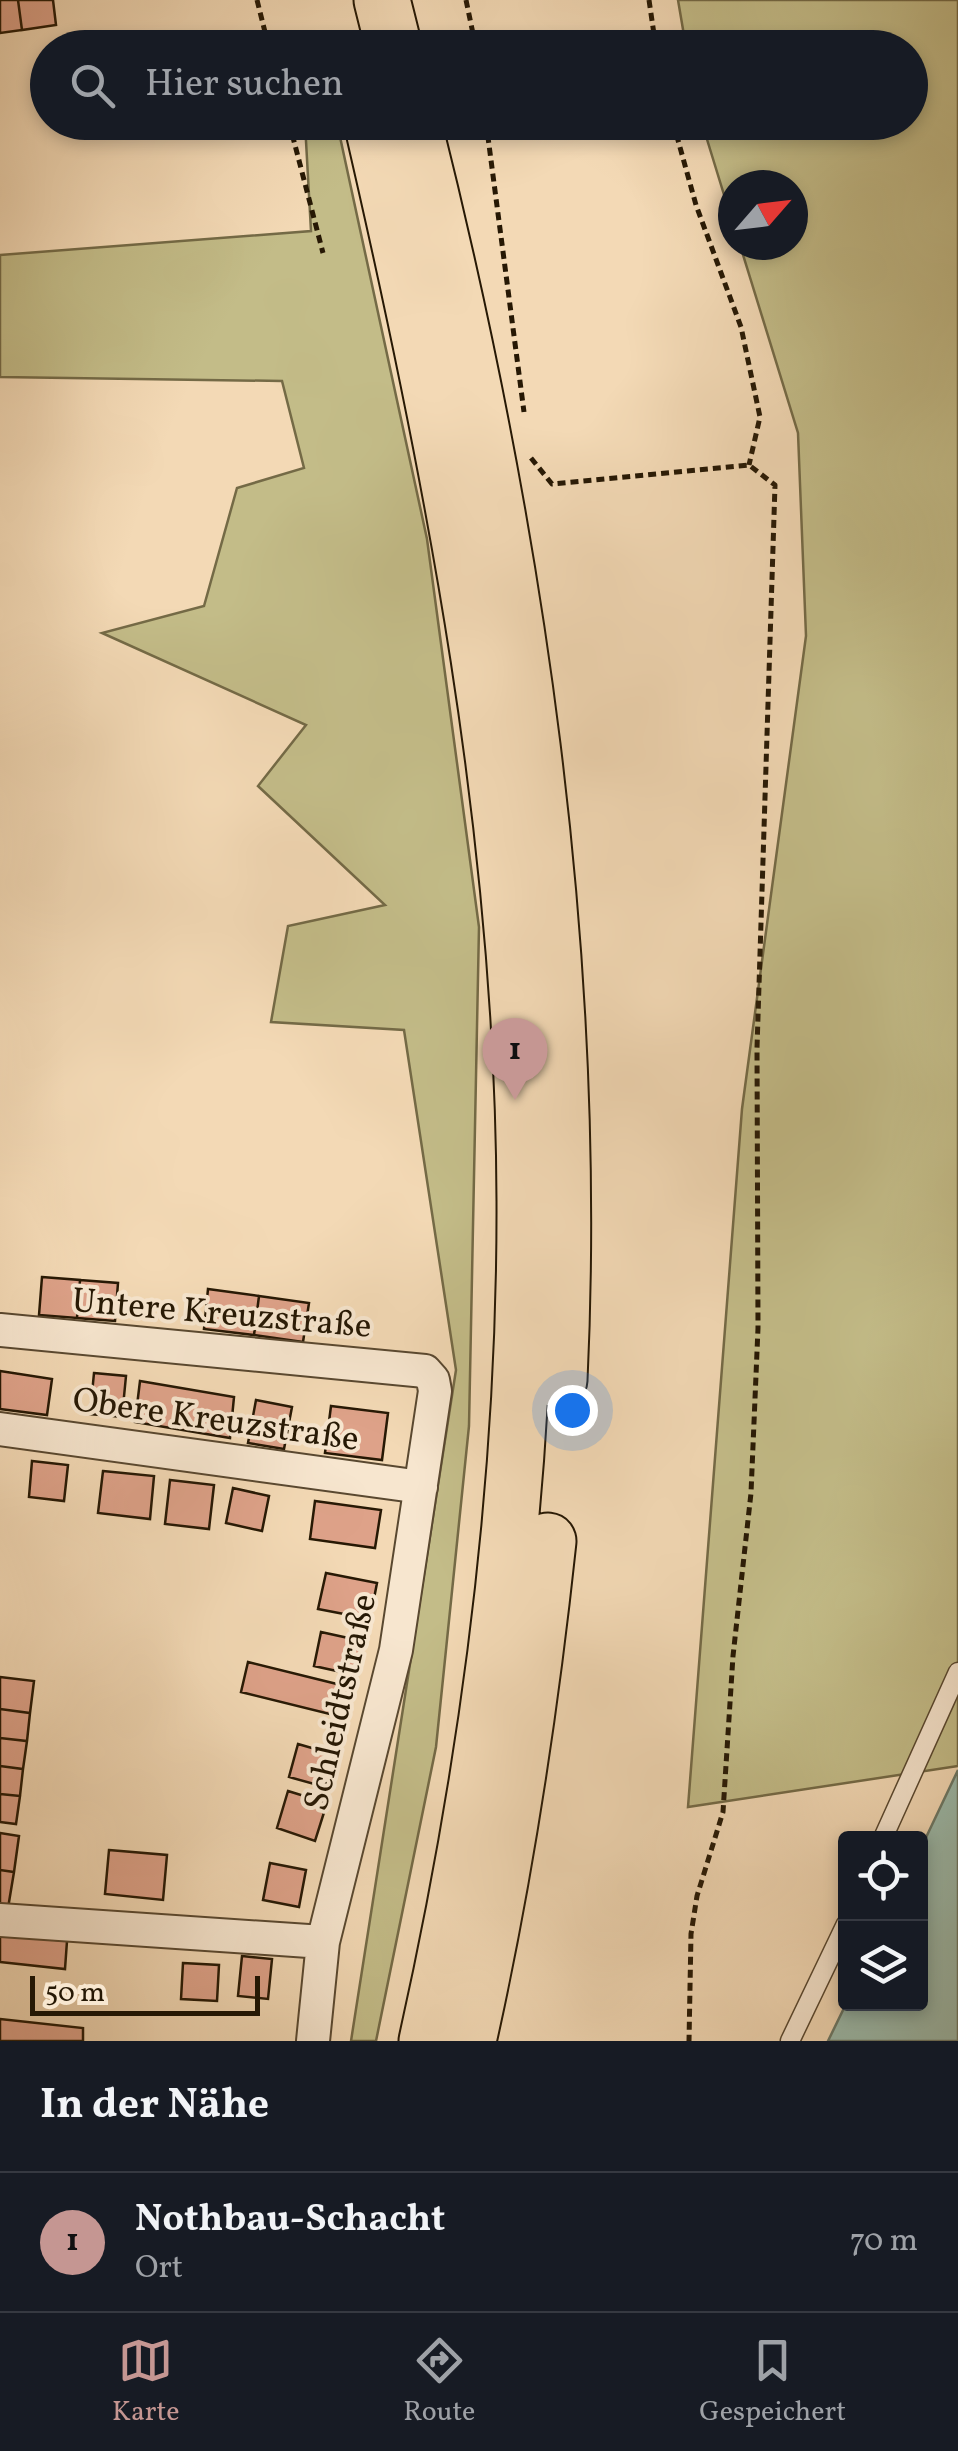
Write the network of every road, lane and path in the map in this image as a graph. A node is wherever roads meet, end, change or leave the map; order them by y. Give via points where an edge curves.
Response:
1 (256, 0) edge
2 (344, 0) edge
3 (382, 0) edge
4 (466, 0) edge
5 (649, 0) edge
6 (264, 30) edge
7 (351, 30) edge
8 (390, 30) edge
9 (472, 30) edge
10 (653, 30) edge
11 (294, 140) edge
12 (376, 140) edge
13 (417, 140) edge
14 (488, 140) edge
15 (678, 140) edge
16 (323, 253) dead end
17 (525, 418) dead end
18 (530, 457) dead end
19 (749, 465) junction
20 (0, 1330) edge
21 (433, 1380) joint
22 (0, 1429) edge
23 (421, 1487) junction
24 (958, 1672) edge
25 (886, 1831) edge
26 (0, 1920) edge
27 (838, 1941) edge
28 (324, 1942) junction
29 (313, 2041) edge
30 (428, 2041) edge
31 (468, 2041) edge
32 (689, 2041) edge
33 (790, 2041) edge

1 - 6 path
2 - 7 highway
3 - 8 highway
4 - 9 path
5 - 10 path
11 - 16 path
12 - 30 highway via 463,552 494,769 522,1092 521,1378 511,1532 490,1710
13 - 31 highway via 503,544 534,767 561,1092 564,1213 548,1538 529,1717
14 - 17 path
15 - 19 path via 741,328 760,417
18 - 19 path via 552,484
19 - 32 path via 774,485 757,1048 758,1328 723,1812 694,1915
20 - 21 street, Untere Kreuzstraße via 425,1371
21 - 23 street, Schleidtstraße
22 - 23 street, Obere Kreuzstraße
23 - 28 street, Schleidtstraße via 396,1650
24 - 25 lane
26 - 28 street
27 - 33 lane
28 - 29 street, Schleidtstraße

